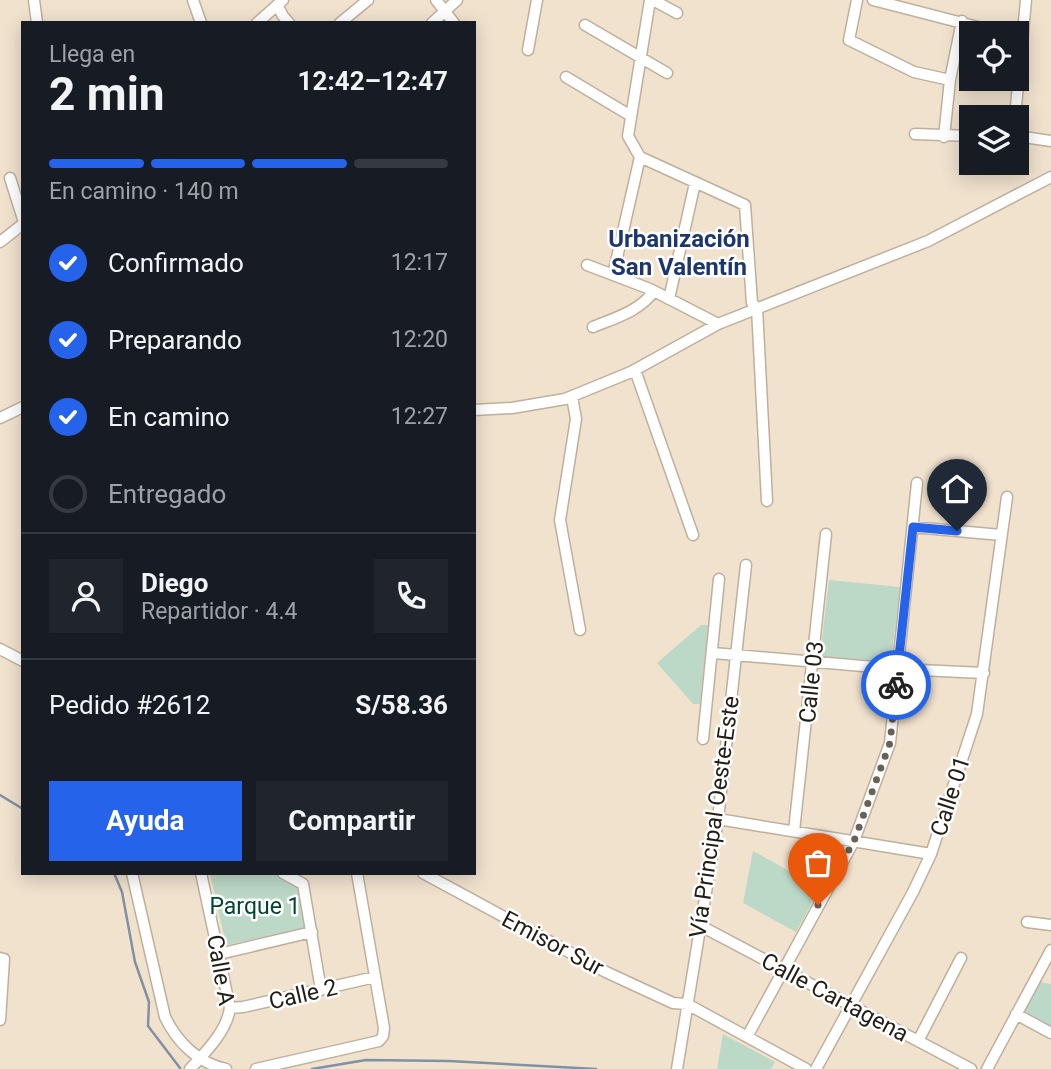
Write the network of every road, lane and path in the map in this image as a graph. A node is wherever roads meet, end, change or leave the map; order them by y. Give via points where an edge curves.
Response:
1 (34, 0) edge
2 (193, 0) edge
3 (368, 0) edge
4 (436, 0) edge
5 (457, 0) edge
6 (537, 0) edge
7 (651, 0) edge
8 (857, 0) edge
9 (873, 0) edge
10 (1026, 0) edge
11 (280, 2) edge
12 (446, 12) junction
13 (677, 13) dead end
14 (37, 21) edge
15 (200, 21) edge
16 (259, 21) edge
17 (288, 21) edge
18 (342, 21) edge
19 (435, 21) edge
20 (453, 21) edge
21 (962, 21) edge
22 (1023, 21) edge
23 (585, 25) dead end
24 (959, 36) edge
25 (528, 50) dead end
26 (640, 57) junction
27 (667, 73) dead end
28 (566, 77) dead end
29 (950, 80) junction
30 (631, 116) junction
31 (915, 134) dead end
32 (959, 136) edge
33 (944, 137) junction
34 (1029, 138) edge
35 (1051, 141) edge
36 (640, 157) junction
37 (1051, 177) edge
38 (10, 178) dead end
39 (695, 183) junction
40 (21, 213) edge
41 (21, 226) edge
42 (0, 242) edge
43 (587, 265) dead end
44 (613, 275) junction
45 (654, 291) junction
46 (669, 299) junction
47 (757, 308) junction
48 (718, 324) junction
49 (593, 327) dead end
50 (635, 370) junction
51 (572, 397) junction
52 (21, 408) edge
53 (476, 410) edge
54 (0, 418) edge
55 (917, 483) dead end
56 (1007, 497) dead end
57 (767, 501) dead end
58 (913, 527) junction
59 (826, 534) dead end
60 (693, 535) dead end
61 (1001, 535) junction
62 (746, 565) dead end
63 (719, 579) dead end
64 (580, 629) dead end
65 (0, 649) edge
66 (713, 653) junction
67 (736, 655) junction
68 (21, 660) edge
69 (813, 662) junction
70 (897, 669) junction
71 (984, 673) junction
72 (703, 739) dead end
73 (718, 819) junction
74 (794, 831) junction
75 (854, 841) junction
76 (931, 854) junction
77 (132, 875) edge
78 (201, 875) edge
79 (287, 875) edge
80 (357, 875) edge
81 (427, 875) edge
82 (1027, 922) dead end
83 (699, 925) junction
84 (1051, 925) edge
85 (312, 932) junction
86 (1051, 950) edge
87 (219, 954) junction
88 (0, 958) edge
89 (961, 958) dead end
90 (783, 969) junction
91 (375, 977) junction
92 (321, 990) junction
93 (687, 1004) junction
94 (852, 1004) junction
95 (230, 1008) junction
96 (1016, 1014) junction
97 (0, 1020) edge
98 (1051, 1033) edge
99 (747, 1035) junction
100 (918, 1041) junction
101 (200, 1059) junction
102 (190, 1069) edge
103 (226, 1069) edge
104 (256, 1069) edge
105 (677, 1069) edge
106 (806, 1069) edge
107 (816, 1069) edge
108 (971, 1069) edge
109 (987, 1069) edge

1 - 14 street
2 - 15 street
3 - 18 street
4 - 12 street
5 - 12 street
6 - 25 street
7 - 13 street
7 - 26 street
8 - 29 street via 849,40 914,72
9 - 21 street
10 - 22 street
11 - 16 street
11 - 17 street
12 - 19 street
12 - 20 street
23 - 26 street
24 - 29 street
26 - 27 street
26 - 30 street
28 - 30 street
29 - 33 street
30 - 36 street via 628,136
31 - 33 street
32 - 33 street
34 - 35 street
36 - 39 street
36 - 44 street
37 - 47 street via 928,242
38 - 40 street
39 - 46 street
39 - 47 street via 745,205 752,303
41 - 42 street
43 - 44 street
44 - 45 street
45 - 46 street
45 - 49 street via 624,315
46 - 48 street
47 - 48 street
47 - 57 street
48 - 50 street
50 - 51 street
50 - 60 street
51 - 53 street
51 - 64 street via 576,419 560,520
52 - 54 street
55 - 58 street
56 - 61 street, Calle 01
58 - 61 street
58 - 70 street
59 - 69 street, Calle 03
61 - 71 street, Calle 01
62 - 67 street, Vía Principal Oeste-Este
63 - 66 street, Vía Principal Oeste-Este
65 - 68 street
66 - 67 street
66 - 72 street, Vía Principal Oeste-Este
67 - 69 street
67 - 73 street, Vía Principal Oeste-Este
69 - 70 street
69 - 74 street, Calle 03
70 - 71 street
70 - 75 street via 890,743
71 - 76 street, Calle 01 via 977,714
73 - 74 street
73 - 83 street, Vía Principal Oeste-Este
74 - 75 street
75 - 76 street
75 - 90 street
76 - 94 street, Calle 01
77 - 101 street via 165,1017 174,1037
78 - 87 street, Calle A
79 - 85 street via 303,884
80 - 91 street
81 - 93 street, Emisor Sur via 606,972 673,1003
82 - 84 street
83 - 90 street, Calle Cartagena
83 - 93 street, Vía Principal Oeste-Este
85 - 87 street
85 - 92 street
86 - 96 street
87 - 95 street, Calle A
88 - 97 street via 4,959
89 - 100 street
90 - 94 street, Calle Cartagena
90 - 99 street
91 - 92 street, Calle 2
91 - 104 street via 384,1028 379,1041
92 - 95 street, Calle 2
93 - 99 street, Emisor Sur
93 - 105 street, Vía Principal Oeste-Este
94 - 100 street, Calle Cartagena
94 - 107 street, Calle 01
95 - 101 street, Calle A
96 - 98 street
96 - 109 street
99 - 106 street, Emisor Sur
100 - 108 street, Calle Cartagena
101 - 102 street, Calle A
101 - 103 street

